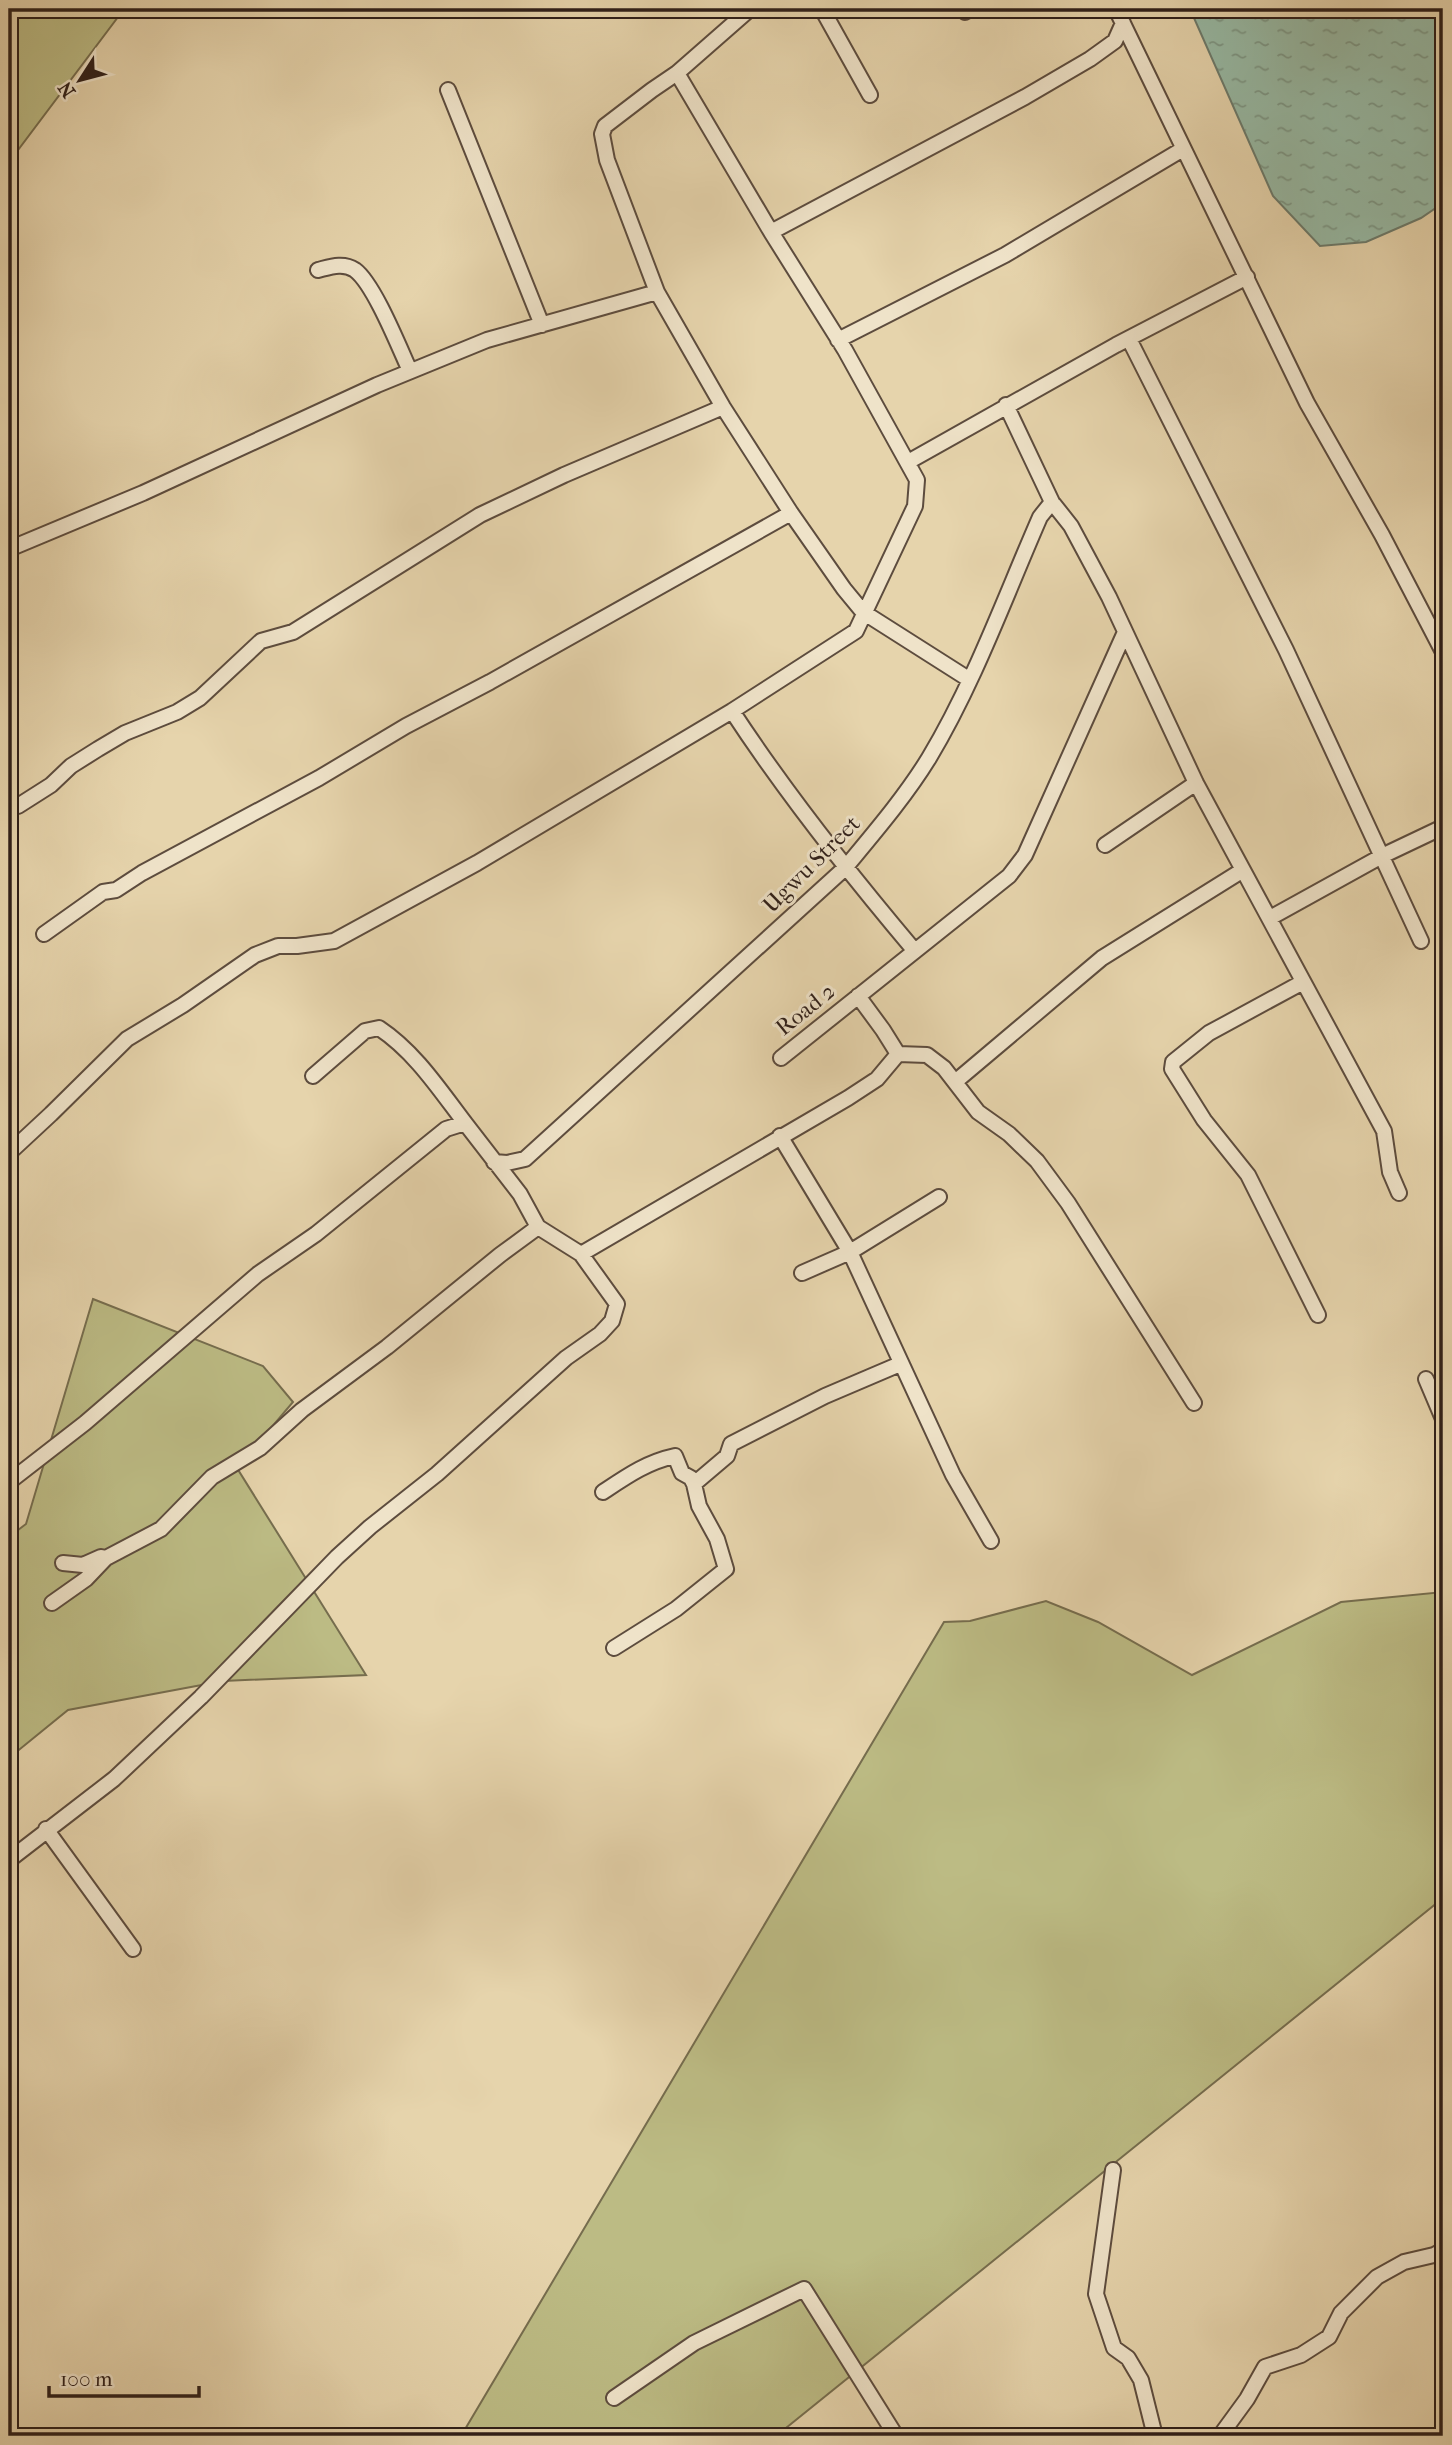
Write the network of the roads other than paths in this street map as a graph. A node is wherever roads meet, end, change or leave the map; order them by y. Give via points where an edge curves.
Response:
1 (750, 9) edge
2 (821, 9) edge
3 (1115, 9) edge
4 (1123, 23) junction
5 (677, 73) junction
6 (448, 90) dead end
7 (870, 95) dead end
8 (1183, 149) junction
9 (771, 232) junction
10 (318, 270) dead end
11 (1247, 278) junction
12 (657, 292) junction
13 (542, 325) junction
14 (838, 340) junction
15 (1129, 340) junction
16 (410, 371) junction
17 (1006, 405) junction
18 (723, 407) junction
19 (908, 462) junction
20 (1052, 502) junction
21 (791, 513) junction
22 (9, 549) edge
23 (863, 612) junction
24 (1125, 632) junction
25 (1443, 652) edge
26 (970, 680) junction
27 (732, 711) junction
28 (1196, 783) junction
29 (18, 806) dead end
30 (1443, 827) edge
31 (1105, 845) dead end
32 (1382, 856) junction
33 (845, 868) junction
34 (1243, 870) junction
35 (1270, 918) junction
36 (44, 934) dead end
37 (1421, 941) dead end
38 (914, 950) junction
39 (1303, 982) junction
40 (858, 996) junction
41 (898, 1054) junction
42 (781, 1058) dead end
43 (313, 1076) dead end
44 (955, 1082) junction
45 (465, 1123) junction
46 (780, 1136) junction
47 (9, 1153) edge
48 (494, 1162) junction
49 (1399, 1193) dead end
50 (939, 1197) dead end
51 (538, 1227) junction
52 (850, 1252) junction
53 (581, 1254) junction
54 (802, 1273) dead end
55 (1318, 1315) dead end
56 (900, 1364) junction
57 (1426, 1379) dead end
58 (1194, 1403) dead end
59 (1443, 1419) edge
60 (9, 1482) edge
61 (694, 1484) junction
62 (603, 1492) dead end
63 (991, 1541) dead end
64 (86, 1549) dead end
65 (103, 1557) junction
66 (63, 1563) dead end
67 (52, 1603) dead end
68 (614, 1648) dead end
69 (46, 1829) junction
70 (9, 1860) edge
71 (133, 1949) dead end
72 (1113, 2170) dead end
73 (1443, 2250) edge
74 (614, 2398) dead end
75 (896, 2436) edge
76 (1155, 2436) edge
77 (1220, 2436) edge

1 - 5 street
2 - 7 street
3 - 4 street
4 - 8 street
4 - 9 street via 1115,41 1090,59
5 - 9 street
5 - 12 street via 602,134 607,160
6 - 13 street
8 - 11 street
8 - 14 street via 1005,255
9 - 14 street
10 - 16 street via 339,265 354,270 368,285
11 - 15 street
11 - 25 street via 1307,403
12 - 13 street
12 - 18 street
13 - 16 street via 487,340
14 - 19 street
15 - 17 street
15 - 32 street via 1286,650
16 - 22 street via 144,493
17 - 19 street
17 - 20 street
18 - 21 street
18 - 29 street via 480,514 293,632 261,641 200,698 116,738
19 - 23 street via 917,480 915,506
20 - 24 street via 1071,526
20 - 26 street, Ugwu Street via 1040,517
21 - 23 street
21 - 36 street via 116,890 103,892
23 - 26 street
23 - 27 street via 856,631
24 - 28 street
24 - 38 street, Road 2 via 1025,855 1009,876
26 - 33 street, Ugwu Street via 929,759
27 - 33 street
27 - 47 street via 477,863 334,941 278,946 256,955 127,1039
28 - 31 street
28 - 34 street
30 - 32 street
32 - 35 street
32 - 37 street
33 - 38 street
33 - 48 street, Ugwu Street via 525,1159
34 - 35 street
34 - 44 street via 1102,958
35 - 39 street
38 - 40 street, Road 2
39 - 49 street via 1384,1131 1390,1172
39 - 55 street via 1209,1033 1173,1062 1172,1069 1248,1175
40 - 41 street
40 - 42 street, Road 2
41 - 44 street via 927,1055
41 - 46 street via 877,1079
43 - 45 street via 365,1031 379,1028 421,1065
44 - 58 street via 978,1112 1037,1161
45 - 48 street
45 - 60 street via 446,1129 316,1234 258,1273 85,1423
46 - 52 street
46 - 53 street
48 - 51 street via 520,1194
50 - 52 street
51 - 53 street
51 - 65 street via 302,1410 260,1448 212,1477 160,1529
52 - 54 street
52 - 56 street
53 - 69 street via 617,1304 612,1321 600,1334 370,1527 114,1779
56 - 61 street via 731,1444 727,1456
56 - 63 street via 953,1475
57 - 59 street
61 - 62 street via 682,1473 675,1456 656,1460
61 - 68 street via 726,1569 676,1609
64 - 65 street
65 - 66 street via 83,1566
65 - 67 street via 86,1579
69 - 70 street
69 - 71 street
72 - 76 street via 1096,2294 1114,2348 1128,2358 1141,2380
73 - 77 street via 1404,2262 1377,2277 1341,2314 1329,2337 1301,2355 1265,2367
74 - 75 street via 694,2343 804,2289

